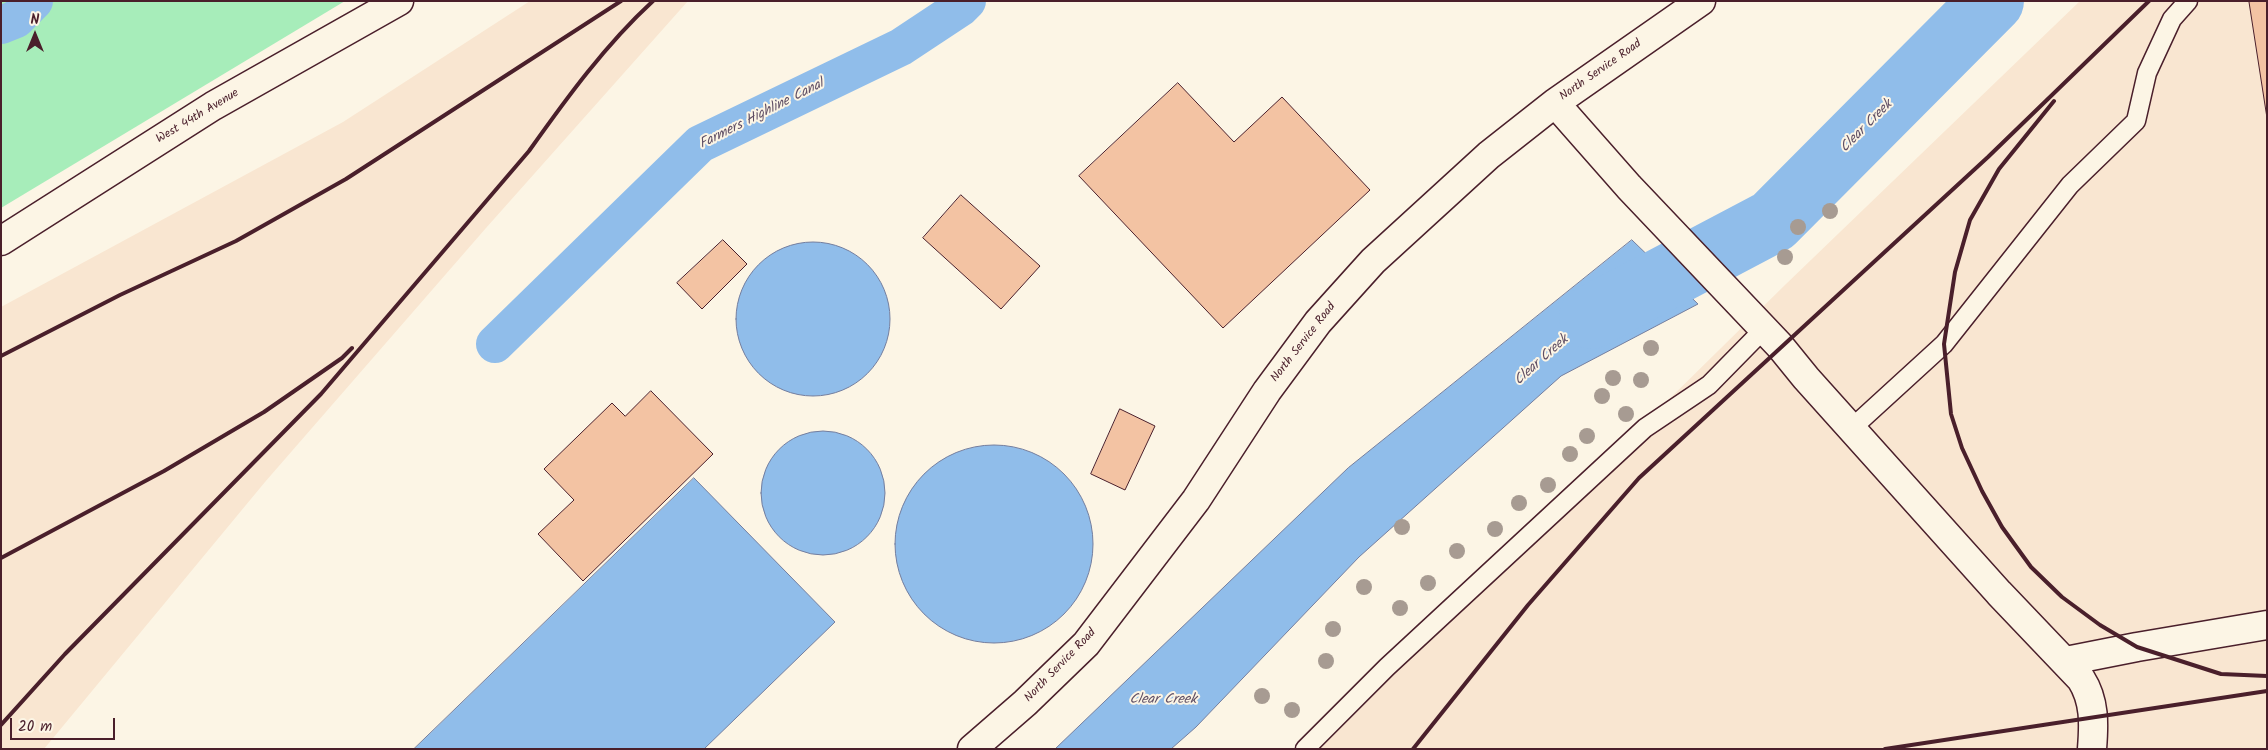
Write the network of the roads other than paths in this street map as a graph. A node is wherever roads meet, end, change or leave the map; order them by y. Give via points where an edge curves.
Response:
1 (399, 1) edge
2 (1702, 1) edge
3 (2188, 1) edge
4 (1555, 103) junction
5 (1, 241) edge
6 (1764, 329) junction
7 (1851, 429) junction
8 (2267, 624) edge
9 (2066, 661) junction
10 (972, 749) edge
11 (1305, 749) edge
12 (2092, 749) edge

1 - 5 street, West 44th Avenue via 213,106
2 - 4 street, North Service Road
3 - 7 lane via 2172,19 2147,73 2136,121 2070,185 1944,344
4 - 6 street via 1629,187
4 - 10 street, North Service Road via 1489,155 1367,267 1318,322 1267,391 1196,500 1086,644
6 - 7 street
6 - 11 lane via 1709,385 1638,435 1387,667
7 - 9 street via 1999,594
8 - 9 street
9 - 12 street via 2088,689 2094,718

